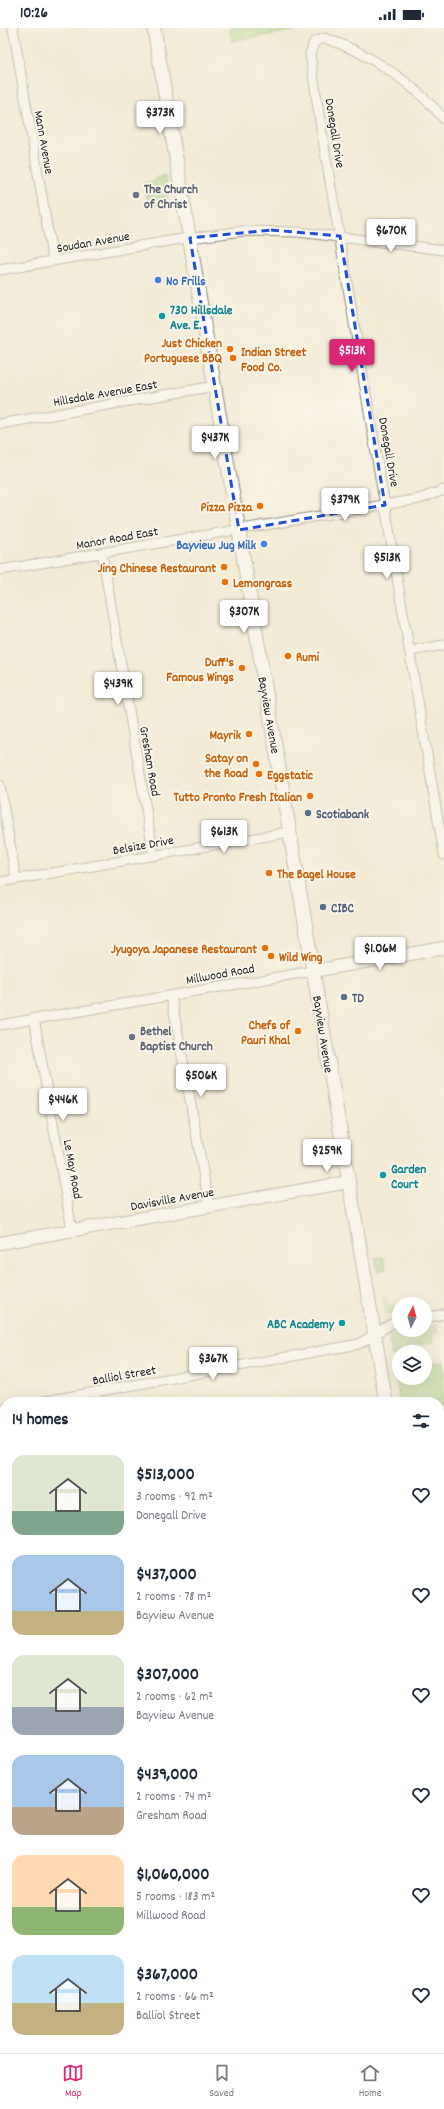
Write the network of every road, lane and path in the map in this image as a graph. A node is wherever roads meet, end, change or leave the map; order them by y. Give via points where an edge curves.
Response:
1 (13, 28) edge
2 (154, 28) edge
3 (444, 119) edge
4 (340, 236) junction
5 (190, 238) junction
6 (444, 250) edge
7 (53, 261) junction
8 (0, 270) edge
9 (215, 386) junction
10 (0, 424) edge
11 (444, 490) edge
12 (385, 505) junction
13 (239, 530) junction
14 (102, 553) junction
15 (0, 570) edge
16 (444, 645) edge
17 (410, 651) junction
18 (0, 785) edge
19 (290, 832) junction
20 (444, 855) edge
21 (154, 856) junction
22 (16, 879) junction
23 (0, 882) edge
24 (444, 948) edge
25 (313, 971) junction
26 (172, 995) junction
27 (34, 1018) junction
28 (0, 1025) edge
29 (349, 1182) junction
30 (209, 1205) junction
31 (72, 1230) junction
32 (0, 1243) edge
33 (444, 1314) edge
34 (432, 1317) edge
35 (392, 1324) edge
36 (374, 1334) junction
37 (68, 1397) edge
38 (385, 1397) edge

1 - 7 street, Mann Avenue
2 - 5 main road, Bayview Avenue
3 - 4 street, Donegall Drive via 417,92 362,54 324,38 314,42 310,54
4 - 5 street, Soudan Avenue via 271,230
4 - 6 street, Soudan Avenue
4 - 12 street, Donegall Drive
5 - 7 street, Soudan Avenue
5 - 9 main road, Bayview Avenue
7 - 8 street, Soudan Avenue
9 - 10 street, Hillsdale Avenue East
9 - 13 main road, Bayview Avenue
11 - 12 street, Manor Road East via 419,500
12 - 13 street, Manor Road East
12 - 17 street, Donegall Drive
13 - 14 street, Manor Road East
13 - 19 main road, Bayview Avenue
14 - 15 street, Manor Road East
14 - 21 street, Gresham Road
16 - 17 street
17 - 20 street, Donegall Drive
18 - 22 street
19 - 21 street, Belsize Drive
19 - 25 main road, Bayview Avenue
21 - 22 street, Belsize Drive
22 - 23 street, Belsize Drive
24 - 25 street, Millwood Road
25 - 26 street, Millwood Road
25 - 29 main road, Bayview Avenue
26 - 27 street, Millwood Road
26 - 30 street
27 - 28 street, Millwood Road
27 - 31 street, Le May Road
29 - 30 street, Davisville Avenue
29 - 36 main road, Bayview Avenue
30 - 31 street, Davisville Avenue
31 - 32 street, Davisville Avenue
33 - 34 street
35 - 36 street, Balliol Street
36 - 37 street, Balliol Street via 359,1344
36 - 38 main road, Bayview Avenue

